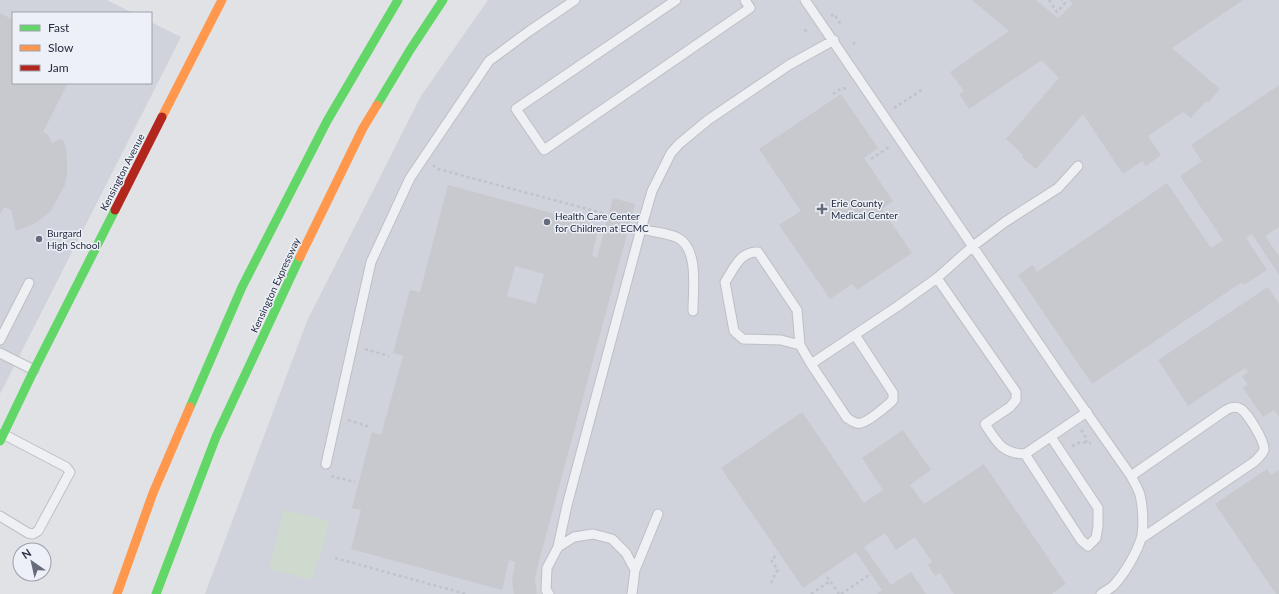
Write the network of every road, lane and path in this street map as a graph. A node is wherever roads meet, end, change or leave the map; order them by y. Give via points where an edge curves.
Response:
1 (222, 0) edge
2 (398, 0) edge
3 (443, 0) edge
4 (575, 0) edge
5 (676, 0) edge
6 (745, 0) edge
7 (805, 0) edge
8 (1049, 0) edge
9 (1062, 0) edge
10 (834, 14) dead end
11 (842, 26) dead end
12 (804, 30) dead end
13 (808, 31) dead end
14 (834, 40) junction
15 (853, 42) dead end
16 (855, 45) dead end
17 (847, 88) dead end
18 (923, 89) dead end
19 (833, 94) dead end
20 (892, 110) dead end
21 (889, 147) dead end
22 (871, 159) dead end
23 (433, 165) dead end
24 (1078, 166) dead end
25 (606, 214) dead end
26 (641, 229) junction
27 (973, 246) junction
28 (937, 278) junction
29 (30, 283) dead end
30 (693, 311) dead end
31 (855, 335) junction
32 (0, 340) edge
33 (800, 345) junction
34 (366, 349) dead end
35 (0, 352) edge
36 (388, 356) dead end
37 (811, 364) junction
38 (34, 370) junction
39 (1087, 412) junction
40 (346, 420) dead end
41 (370, 427) dead end
42 (1051, 437) junction
43 (2, 438) edge
44 (1095, 445) dead end
45 (1070, 447) dead end
46 (1025, 454) junction
47 (326, 464) dead end
48 (331, 476) dead end
49 (1131, 476) junction
50 (355, 482) dead end
51 (658, 514) dead end
52 (0, 516) edge
53 (1142, 538) junction
54 (558, 547) junction
55 (778, 554) dead end
56 (335, 558) dead end
57 (635, 570) junction
58 (869, 575) dead end
59 (827, 577) dead end
60 (830, 581) junction
61 (771, 583) dead end
62 (1113, 586) junction
63 (117, 594) edge
64 (156, 594) edge
65 (466, 594) edge
66 (549, 594) edge
67 (632, 594) edge
68 (811, 594) edge
69 (840, 594) edge
70 (1102, 594) edge
71 (1119, 594) edge

1 - 38 main road, Kensington Avenue
2 - 63 main road via 327,121 242,287 153,493
3 - 64 main road, Kensington Expressway via 362,128 216,437
4 - 47 lane via 488,61 410,178 371,262
5 - 6 lane via 516,109 544,150 750,8
7 - 14 lane
8 - 9 path via 1057,12 1065,3
10 - 11 path
12 - 13 path
14 - 26 lane via 789,65 708,120 679,144 671,153 652,191
14 - 27 lane
15 - 16 path
17 - 19 path
18 - 20 path
21 - 22 path
23 - 25 path via 438,169
24 - 27 lane via 1058,188
26 - 30 lane via 678,238 689,248 693,260
26 - 54 lane
27 - 28 lane
27 - 39 lane
28 - 31 lane
28 - 46 lane via 1016,392 1013,404 985,424 1000,446 1008,452
29 - 32 lane
31 - 37 lane
31 - 37 lane via 892,393 893,400 862,423 854,423 846,418
33 - 33 lane via 797,310 758,252 742,256 725,282 734,331 743,339 781,340
33 - 37 lane
34 - 36 path
35 - 38 lane
38 - 43 main road, Kensington Avenue
39 - 42 lane
39 - 49 lane
40 - 41 path
42 - 46 lane
42 - 46 lane via 1098,508 1096,538 1088,546 1081,540
43 - 52 lane via 66,467 70,472 38,531 28,533
44 - 45 path via 1087,440
48 - 50 path
49 - 53 lane via 1141,496
49 - 53 lane via 1232,407 1245,412 1264,442 1264,449 1254,462
51 - 57 lane
53 - 62 lane via 1122,576
54 - 57 lane via 574,536 593,534 612,540 626,553
54 - 66 lane via 547,568 546,590
55 - 61 path via 771,560 778,570
56 - 65 path
57 - 67 lane
58 - 69 path
59 - 60 path
60 - 68 path
60 - 69 path
62 - 70 lane
62 - 71 lane

